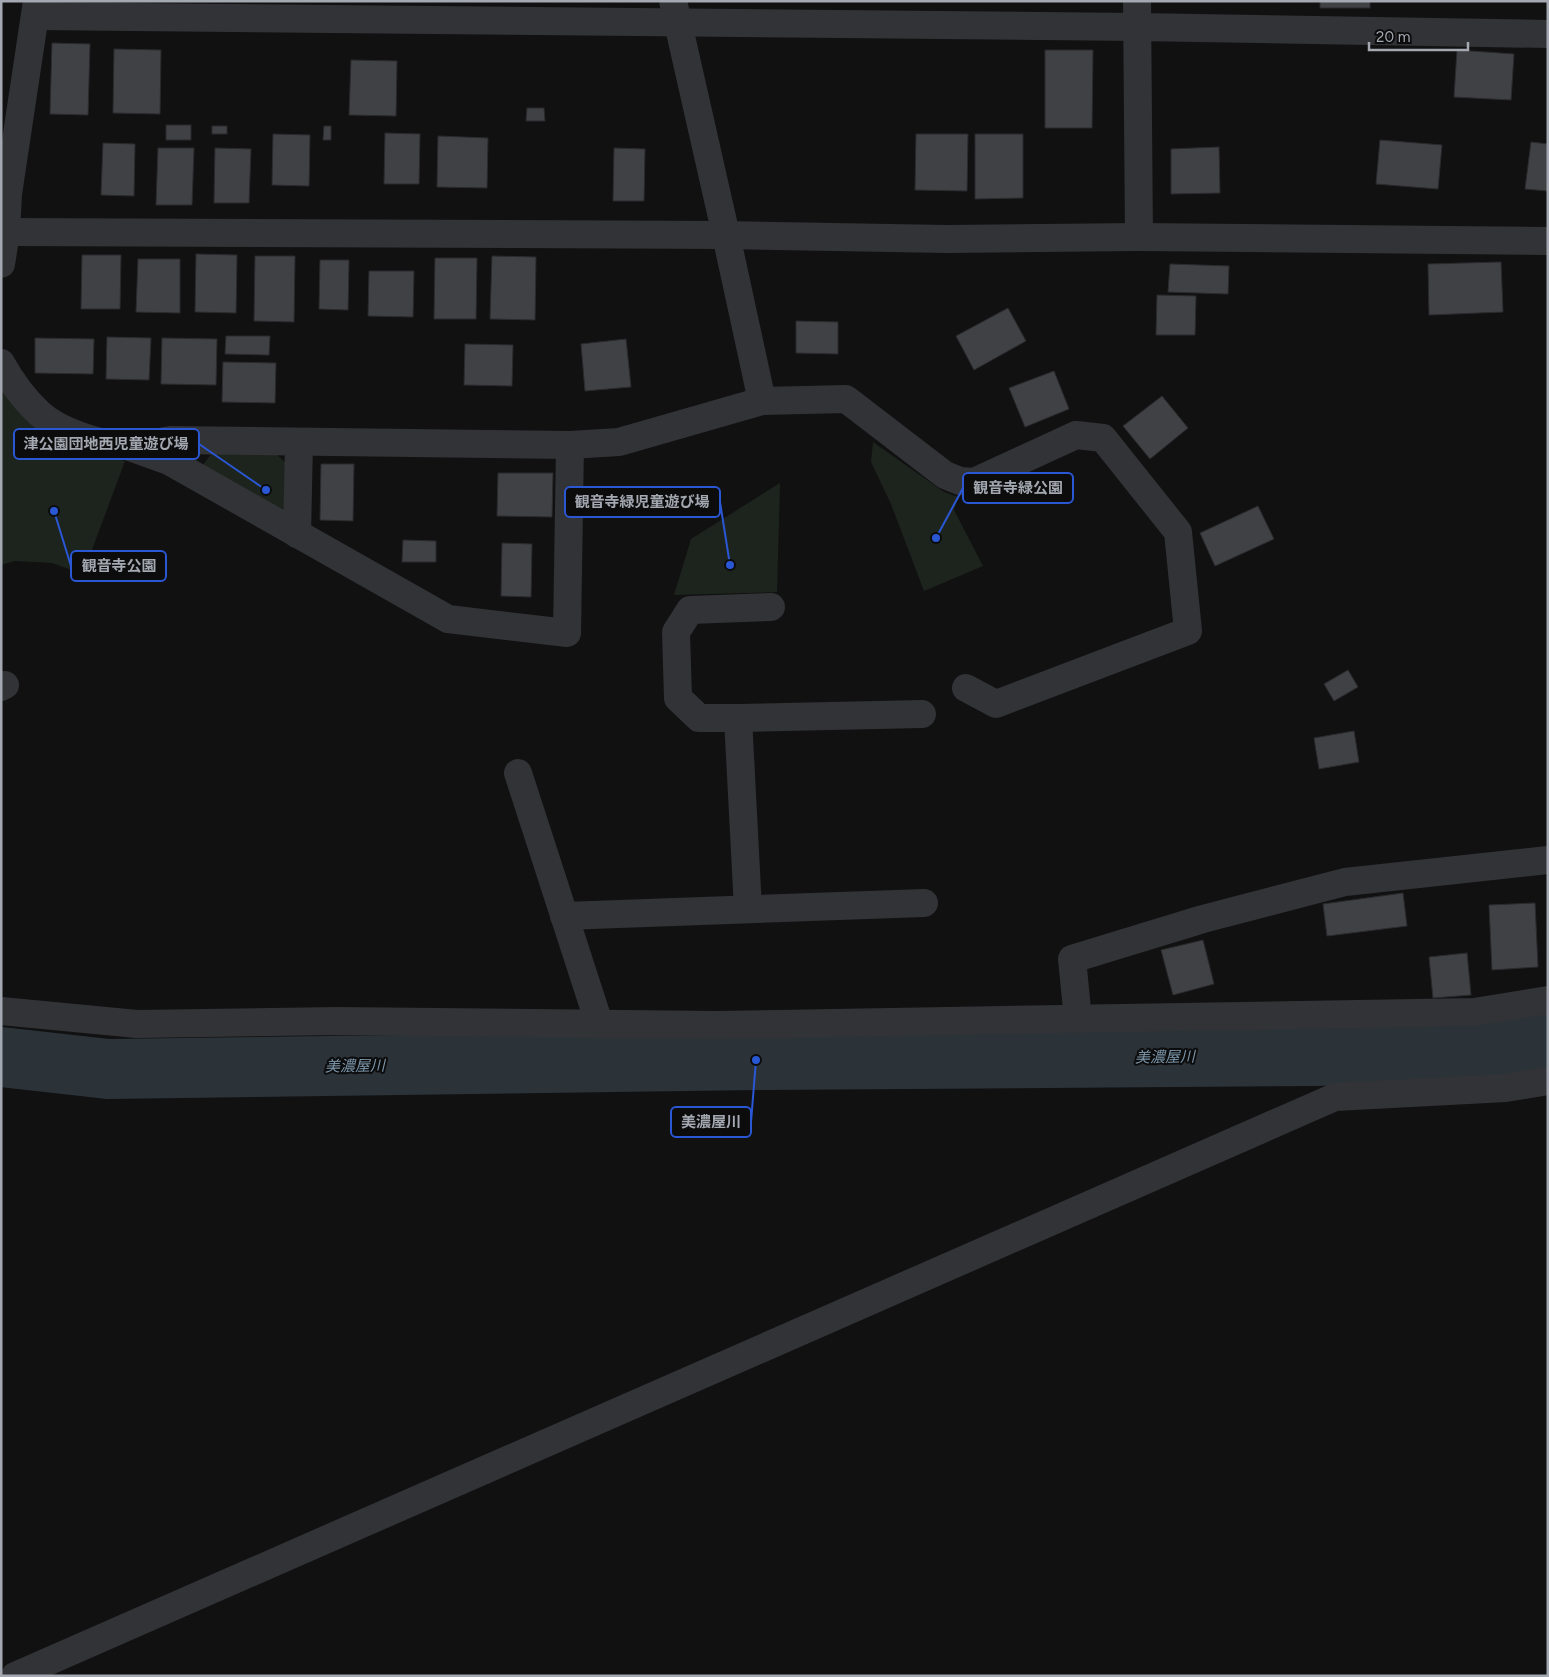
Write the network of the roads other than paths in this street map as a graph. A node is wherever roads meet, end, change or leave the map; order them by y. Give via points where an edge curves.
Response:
1 (36, 9) edge
2 (675, 12) edge
3 (1137, 14) edge
4 (1548, 34) edge
5 (5, 193) edge
6 (6, 232) junction
7 (726, 235) junction
8 (1139, 237) junction
9 (1548, 241) edge
10 (1, 264) edge
11 (1, 363) edge
12 (762, 401) junction
13 (299, 443) junction
14 (570, 445) junction
15 (126, 446) junction
16 (297, 534) junction
17 (771, 607) dead end
18 (966, 688) dead end
19 (922, 714) dead end
20 (738, 718) junction
21 (518, 773) dead end
22 (1548, 860) edge
23 (924, 902) dead end
24 (748, 909) junction
25 (564, 916) junction
26 (1548, 1000) edge
27 (1, 1011) edge
28 (1078, 1019) junction
29 (599, 1024) junction
30 (1548, 1081) edge
31 (15, 1676) edge

1 - 2 street
1 - 5 street
2 - 3 street
2 - 7 street
3 - 4 street
3 - 8 street
5 - 6 street
6 - 7 street
6 - 10 street
7 - 8 street via 947,239
7 - 12 street
8 - 9 street
11 - 15 street via 13,383 40,414 69,432 105,444
12 - 14 street via 619,442
12 - 18 street via 846,399 945,475 960,481 974,482 1076,434 1103,438 1178,532 1188,632 996,704
13 - 14 street
13 - 15 street via 170,440
13 - 16 street
14 - 16 street via 567,634 448,619
15 - 16 street via 169,461
17 - 20 street via 690,610 676,632 678,698 699,718
19 - 20 street
20 - 24 street
21 - 25 street
22 - 28 street via 1345,882 1203,919 1072,959
23 - 24 street
24 - 25 street
25 - 29 street
26 - 28 street via 1474,1012
27 - 29 street via 137,1024 338,1021
28 - 29 street
30 - 31 street via 1506,1088 1335,1097

